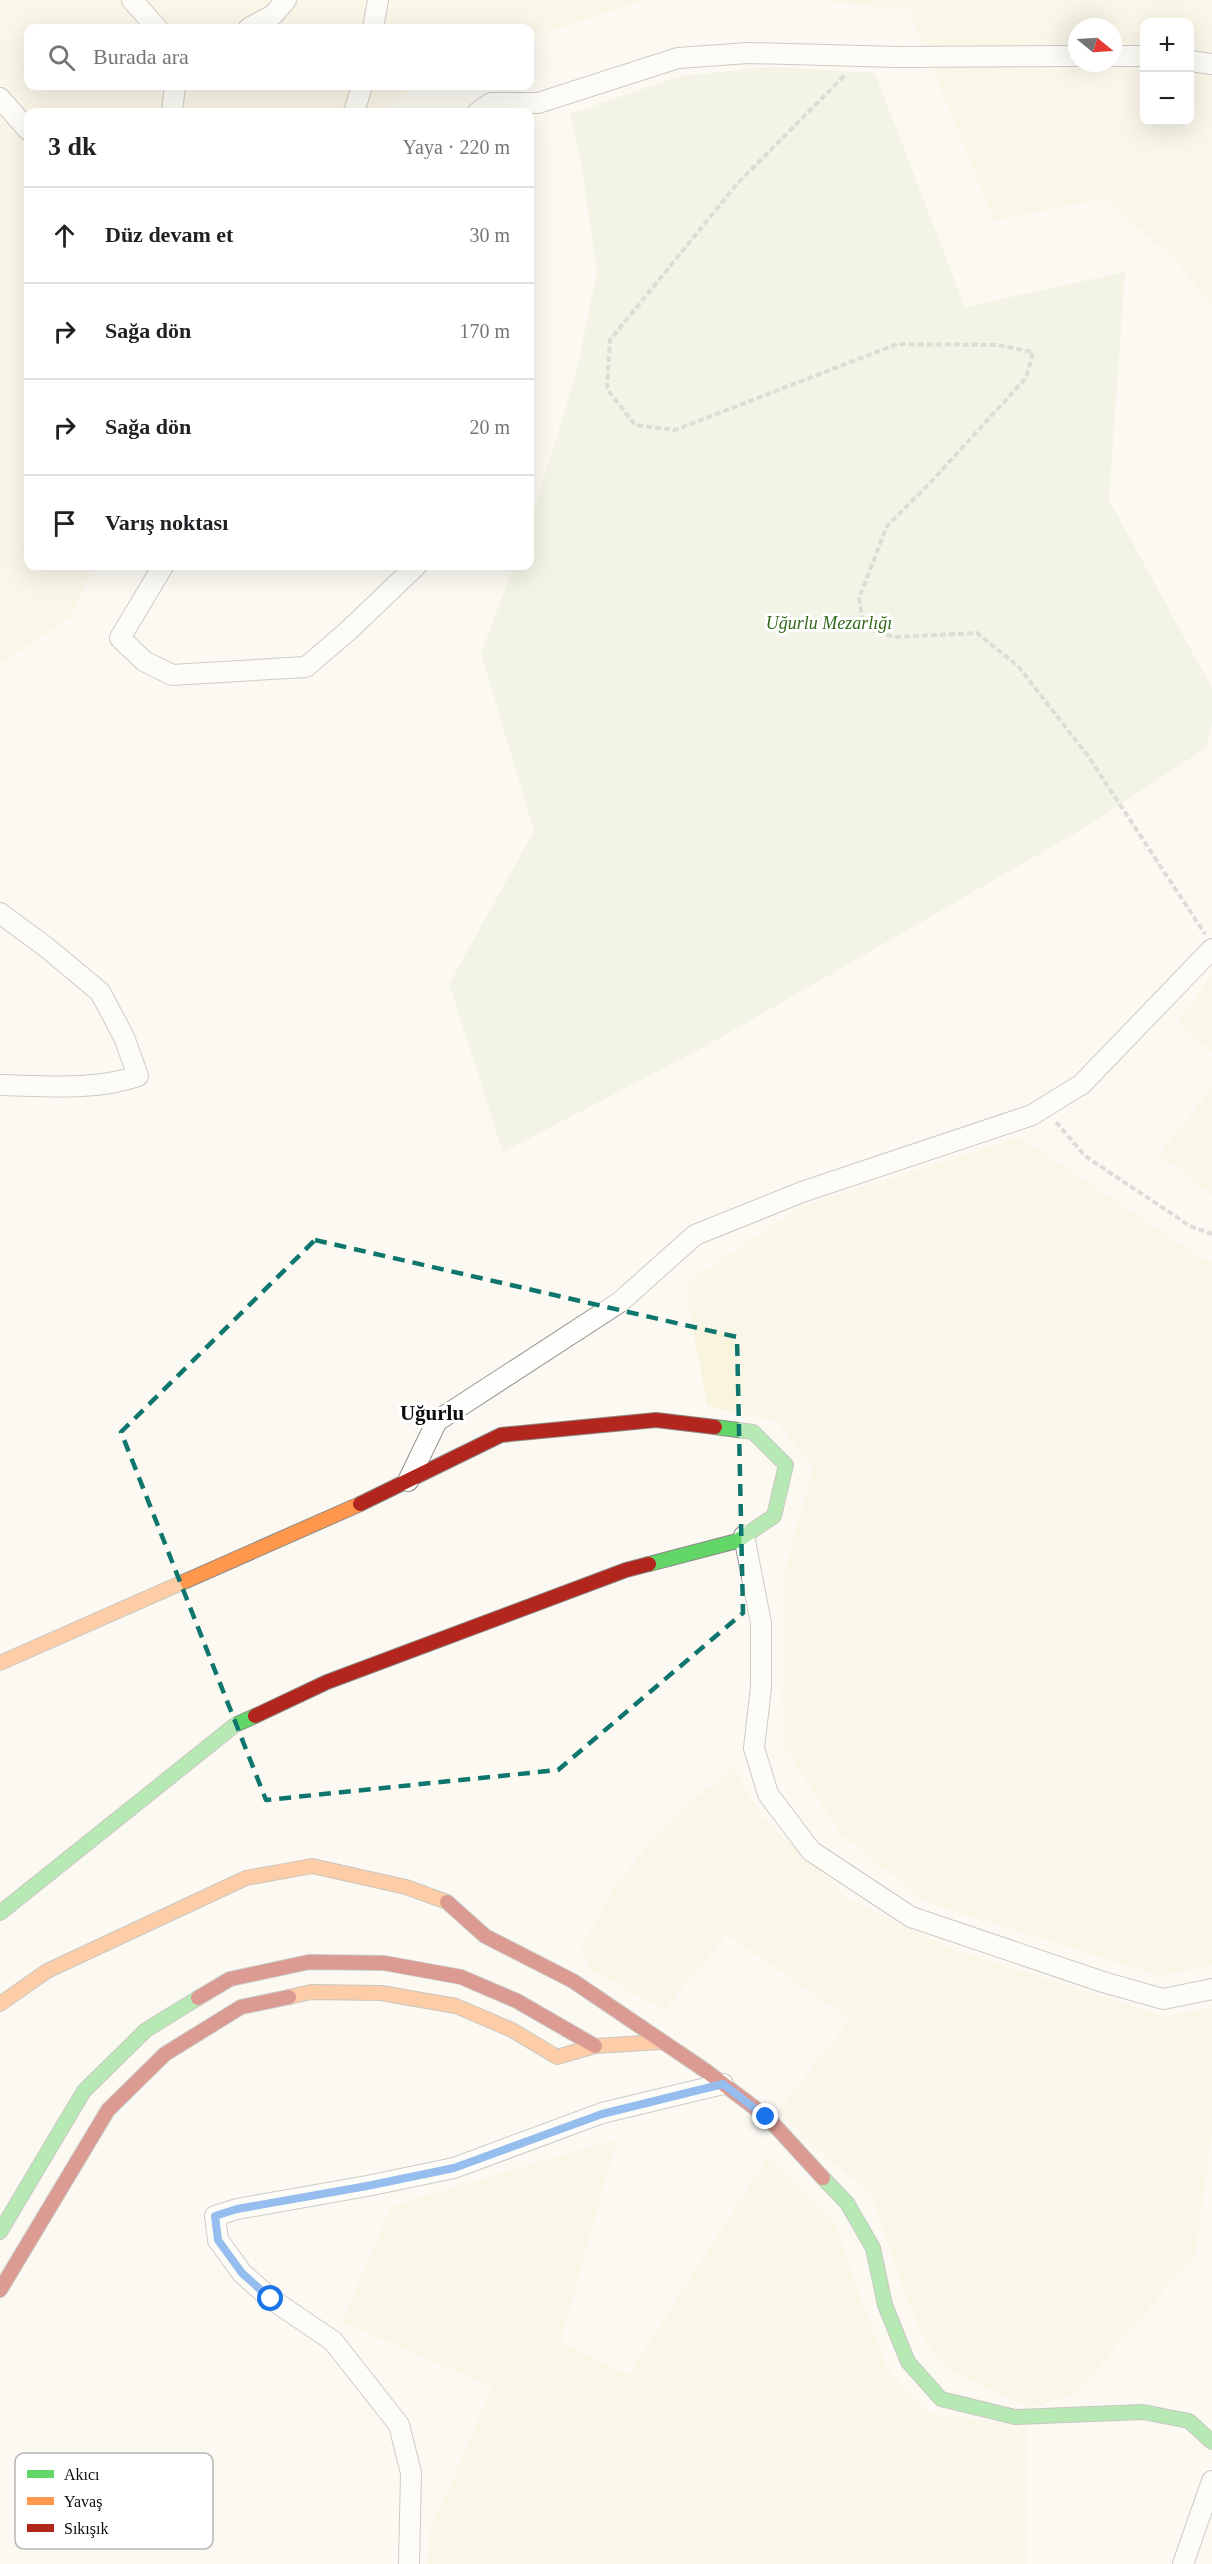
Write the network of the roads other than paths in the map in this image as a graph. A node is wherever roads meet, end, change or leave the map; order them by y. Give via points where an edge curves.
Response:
1 (132, 0) edge
2 (286, 0) edge
3 (378, 0) edge
4 (153, 24) edge
5 (256, 24) edge
6 (374, 24) edge
7 (1068, 56) edge
8 (1122, 56) edge
9 (1140, 56) edge
10 (1194, 62) edge
11 (1212, 64) edge
12 (175, 90) edge
13 (361, 90) edge
14 (0, 98) edge
15 (173, 108) edge
16 (355, 108) edge
17 (484, 108) edge
18 (24, 125) edge
19 (161, 570) edge
20 (412, 570) edge
21 (0, 913) edge
22 (1209, 942) edge
23 (0, 1085) edge
24 (408, 1481) junction
25 (744, 1536) junction
26 (0, 1663) edge
27 (0, 1913) edge
28 (1212, 1989) edge
29 (0, 2004) edge
30 (661, 2042) junction
31 (595, 2046) junction
32 (723, 2084) junction
33 (0, 2232) edge
34 (0, 2290) edge
35 (1212, 2442) edge
36 (1212, 2481) edge
37 (409, 2564) edge
38 (1183, 2564) edge

1 - 4 street
2 - 5 street via 273,15
3 - 6 street
7 - 17 street via 748,53 678,58 538,103 491,103
8 - 9 street
10 - 11 street
12 - 15 street
13 - 16 street
14 - 18 street
19 - 20 street via 120,638 144,661 172,675 306,667
21 - 23 street via 100,992 124,1037 138,1076 76,1087
22 - 24 street via 1082,1084 1032,1115 802,1192 695,1235 620,1302 436,1421
24 - 25 street via 501,1435 656,1420 753,1432 786,1465 774,1516
24 - 26 street
25 - 27 street via 626,1570 327,1682 235,1725
25 - 28 street via 761,1623 761,1688 754,1748 768,1794 811,1851 922,1921 1163,1999
29 - 30 street via 47,1971 246,1878 312,1866 406,1887 452,1904 485,1936 573,1981
30 - 31 street
30 - 32 street
31 - 33 street via 517,2001 461,1977 384,1963 309,1962 230,1979 146,2030 84,2091
31 - 34 street via 557,2057 512,2030 456,2006 381,1993 311,1992 241,2007 165,2054 108,2110
32 - 35 street via 766,2117 848,2203 873,2248 885,2305 908,2362 941,2399 1015,2416 1143,2412 1189,2421
32 - 37 street via 602,2114 454,2168 215,2216 218,2240 242,2273 271,2299 333,2341 399,2425 411,2473
36 - 38 street

